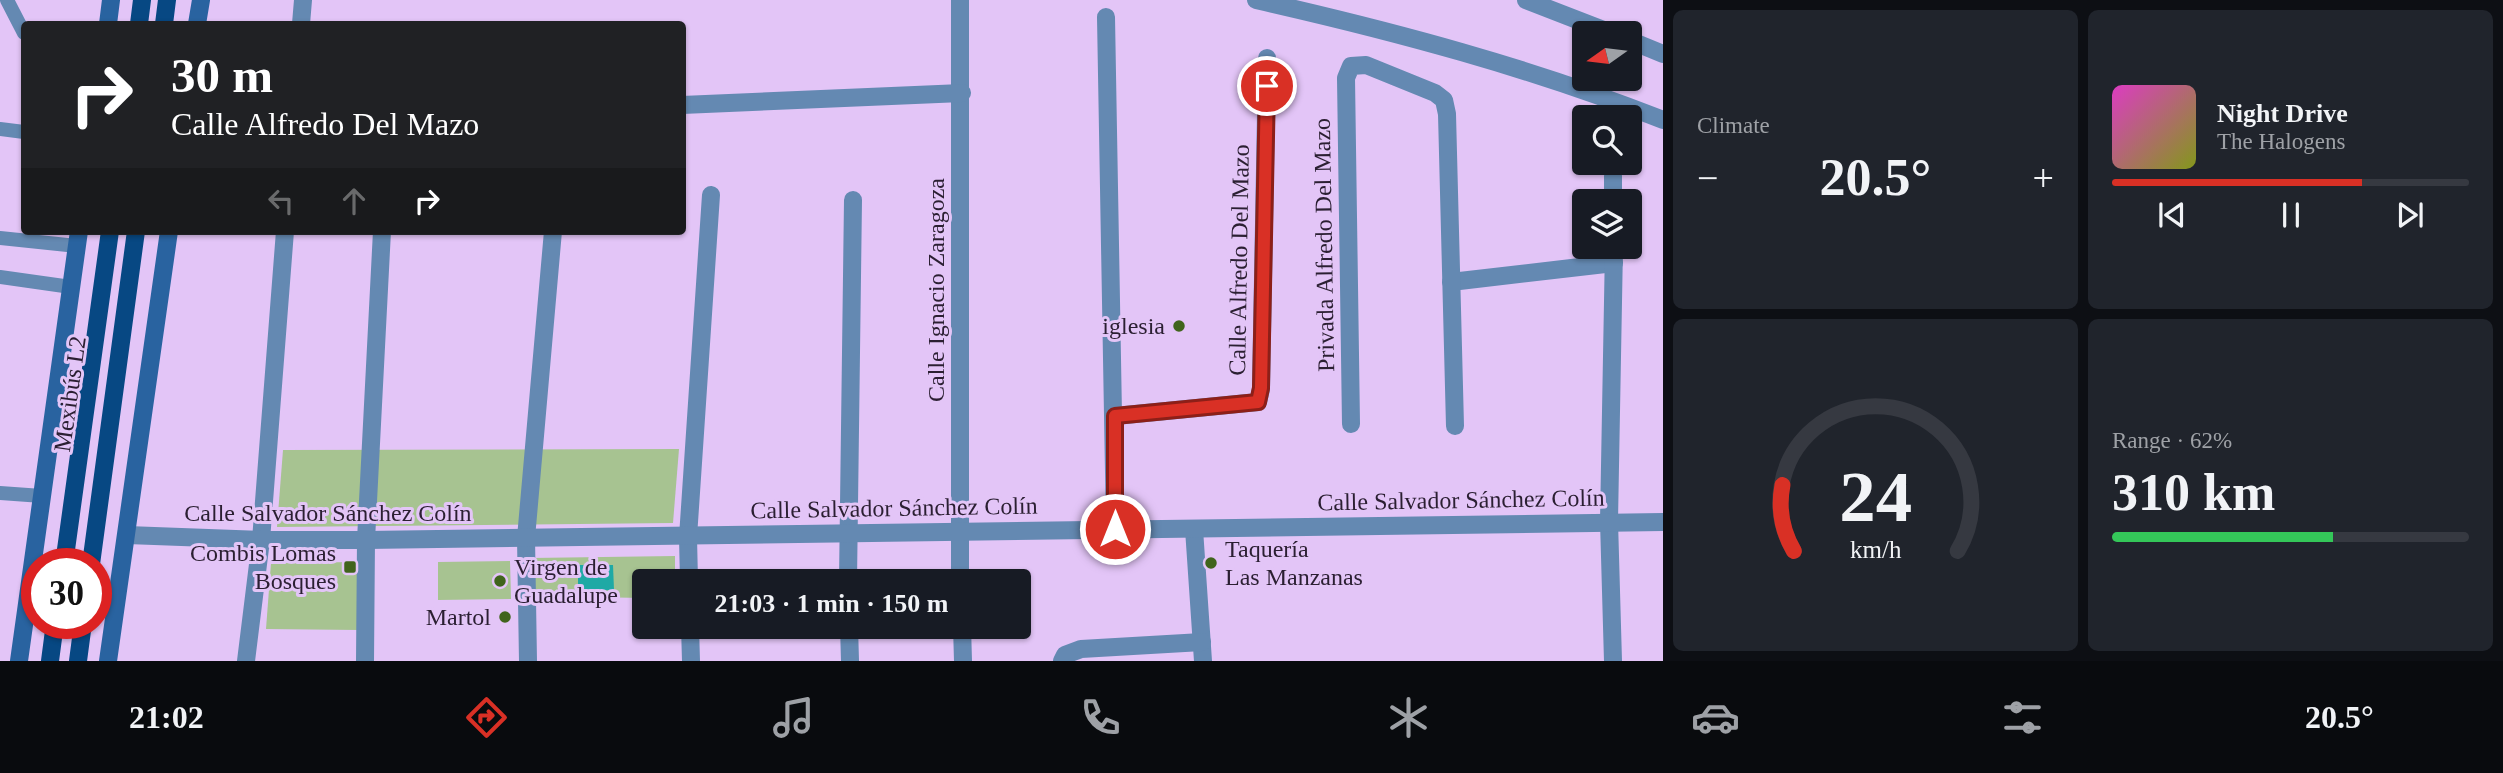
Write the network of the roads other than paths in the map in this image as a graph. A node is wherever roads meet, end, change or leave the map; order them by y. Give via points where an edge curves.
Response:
1 (7, 0) edge
2 (111, 0) edge
3 (142, 0) edge
4 (148, 0) edge
5 (161, 0) edge
6 (167, 0) edge
7 (201, 0) edge
8 (303, 0) edge
9 (960, 0) edge
10 (1256, 0) edge
11 (1526, 0) edge
12 (1106, 17) dead end
13 (108, 21) edge
14 (139, 21) edge
15 (145, 21) edge
16 (158, 21) edge
17 (164, 21) edge
18 (198, 21) edge
19 (301, 21) edge
20 (1580, 21) edge
21 (21, 27) edge
22 (1642, 45) edge
23 (1663, 54) edge
24 (1267, 58) dead end
25 (962, 93) junction
26 (686, 105) edge
27 (1663, 120) edge
28 (0, 129) edge
29 (21, 132) edge
30 (1613, 176) dead end
31 (1613, 189) edge
32 (711, 195) dead end
33 (853, 200) dead end
34 (109, 235) edge
35 (115, 235) edge
36 (129, 235) edge
37 (135, 235) edge
38 (168, 235) edge
39 (285, 235) edge
40 (382, 235) edge
41 (554, 235) edge
42 (0, 238) edge
43 (78, 239) edge
44 (1590, 259) edge
45 (1614, 259) edge
46 (0, 277) edge
47 (1451, 282) junction
48 (71, 287) junction
49 (1115, 416) junction
50 (1351, 424) dead end
51 (1454, 426) dead end
52 (0, 493) edge
53 (42, 496) junction
54 (1609, 521) junction
55 (1663, 522) edge
56 (1115, 529) junction
57 (1194, 529) junction
58 (959, 531) junction
59 (848, 534) junction
60 (127, 535) junction
61 (688, 537) junction
62 (526, 538) junction
63 (261, 540) junction
64 (366, 540) junction
65 (66, 548) edge
66 (71, 548) edge
67 (88, 548) edge
68 (93, 548) edge
69 (689, 569) edge
70 (849, 569) edge
71 (960, 569) edge
72 (55, 639) edge
73 (75, 639) edge
74 (81, 639) edge
75 (690, 639) edge
76 (849, 639) edge
77 (962, 639) edge
78 (1202, 642) junction
79 (19, 661) edge
80 (52, 661) edge
81 (72, 661) edge
82 (78, 661) edge
83 (108, 661) edge
84 (246, 661) edge
85 (365, 661) edge
86 (528, 661) edge
87 (691, 661) edge
88 (850, 661) edge
89 (963, 661) edge
90 (1062, 661) edge
91 (1203, 661) edge
92 (1613, 661) edge

1 - 21 lane
2 - 13 main road
3 - 14 main road
4 - 15 lane
5 - 16 lane
6 - 17 main road
7 - 18 main road
8 - 19 street
9 - 25 street, Calle Ignacio Zaragoza
10 - 27 street via 1580,87
11 - 20 street
12 - 49 street
22 - 23 street
24 - 49 street, Calle Alfredo Del Mazo via 1258,402
25 - 26 street
25 - 58 street, Calle Ignacio Zaragoza
28 - 29 lane
30 - 31 street
32 - 61 street
33 - 59 street
34 - 65 main road
35 - 66 lane, Mexibús L2
36 - 67 lane, Mexibús L2
37 - 68 main road
38 - 60 main road
39 - 63 street
40 - 64 street
41 - 62 street
42 - 43 lane
43 - 48 main road
44 - 47 street
45 - 54 street
46 - 48 lane
47 - 50 street, Privada Alfredo Del Mazo via 1444,100 1366,65 1351,66 1346,78
47 - 51 street
48 - 53 main road
49 - 56 street
52 - 53 lane
53 - 79 main road
54 - 55 street, Calle Salvador Sánchez Colín
54 - 57 street, Calle Salvador Sánchez Colín
54 - 92 street
56 - 57 street, Calle Salvador Sánchez Colín
56 - 58 street, Calle Salvador Sánchez Colín
57 - 78 street
58 - 59 street, Calle Salvador Sánchez Colín
58 - 71 street, Calle Ignacio Zaragoza
59 - 61 street, Calle Salvador Sánchez Colín
59 - 70 street
60 - 63 street, Calle Salvador Sánchez Colín
60 - 83 main road
61 - 62 street, Calle Salvador Sánchez Colín
61 - 69 street
62 - 64 street, Calle Salvador Sánchez Colín
62 - 86 street
63 - 64 street, Calle Salvador Sánchez Colín
63 - 84 street
64 - 85 street
72 - 80 main road
73 - 81 lane
74 - 82 main road
75 - 87 street
76 - 88 street
77 - 89 street
78 - 90 street via 1081,649
78 - 91 street

